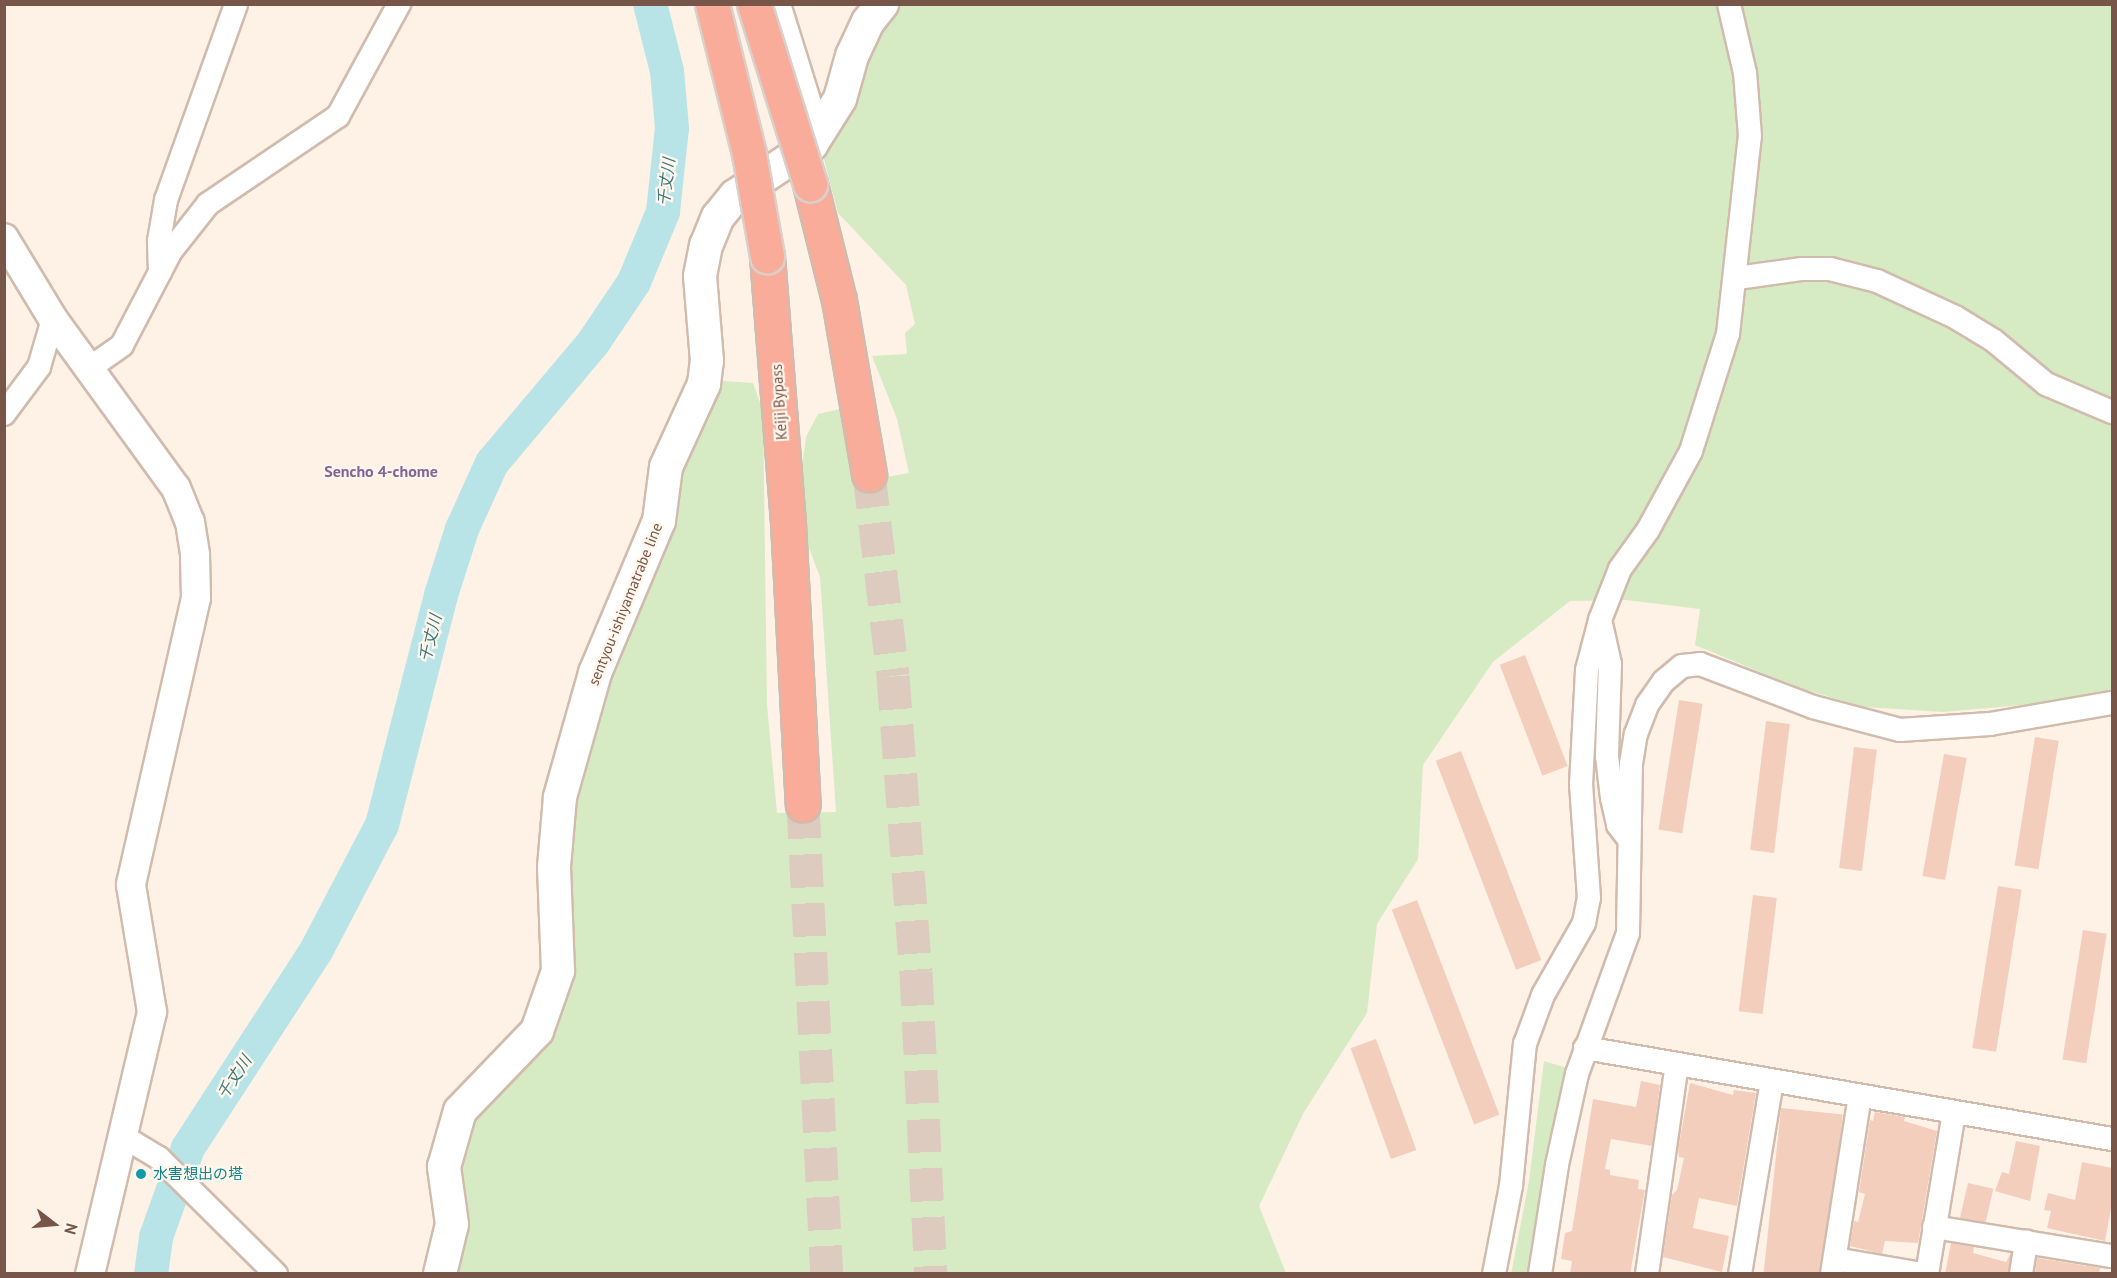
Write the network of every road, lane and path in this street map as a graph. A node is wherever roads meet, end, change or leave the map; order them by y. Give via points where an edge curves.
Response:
1 (236, 4) edge
2 (399, 4) edge
3 (712, 4) edge
4 (754, 4) edge
5 (779, 4) edge
6 (882, 4) edge
7 (1729, 4) edge
8 (825, 124) junction
9 (4, 238) edge
10 (160, 274) junction
11 (1737, 278) junction
12 (53, 319) junction
13 (91, 367) junction
14 (2112, 412) edge
15 (4, 414) edge
16 (869, 474) tunnel mouth
17 (1600, 620) junction
18 (2112, 703) edge
19 (803, 805) tunnel mouth
20 (1631, 841) junction
21 (1585, 1048) junction
22 (1677, 1064) junction
23 (1772, 1081) junction
24 (1860, 1096) junction
25 (1954, 1112) junction
26 (124, 1137) junction
27 (2112, 1139) edge
28 (1934, 1227) junction
29 (2026, 1241) junction
30 (2112, 1256) edge
31 (1834, 1266) edge
32 (2112, 1268) edge
33 (1649, 1273) edge
34 (90, 1274) edge
35 (276, 1274) edge
36 (440, 1274) edge
37 (1494, 1274) edge
38 (1540, 1274) edge
39 (1740, 1274) edge
40 (1921, 1274) edge
41 (1927, 1274) edge
42 (2021, 1274) edge
43 (2112, 1274) edge

1 - 10 street via 166,200 159,241
2 - 10 street via 338,116 208,204 171,251
3 - 19 highway, Keiji Bypass, bridge via 749,154 766,256 788,523
4 - 16 highway, bridge via 810,184 838,300
5 - 8 street via 811,107
6 - 8 main road, sentyou-ishiyamatrabe line via 868,22 840,99
7 - 11 street via 1750,105 1749,169
8 - 36 main road, sentyou-ishiyamatrabe line via 811,146 735,196 718,217 706,246 700,276 707,361 704,384 666,467 659,521 595,673 560,797 554,867 558,971 537,1031 460,1111 444,1167 452,1224
9 - 12 street
10 - 13 street via 122,345
11 - 14 street via 1802,268 1830,269 1877,281 1965,322 2046,384
11 - 17 street via 1728,334 1691,451 1648,531 1620,568
12 - 13 street
12 - 15 street via 39,367
13 - 26 street via 176,488 190,522 195,555 196,598 131,885 152,1012
17 - 20 street via 1610,664 1607,756 1612,798 1618,825
17 - 37 street via 1587,670 1583,732 1587,906 1584,923 1543,995 1525,1044 1508,1206
18 - 20 street via 1989,724 1900,730 1813,707 1700,664 1682,666 1653,697 1636,734 1631,764
20 - 21 street via 1628,933
21 - 22 street
21 - 38 street via 1565,1122
22 - 23 street
22 - 33 street
23 - 24 street
23 - 39 street
24 - 25 street
24 - 31 street
25 - 27 street
25 - 28 street
26 - 34 street
26 - 35 street via 159,1158
28 - 29 street
28 - 41 street
29 - 30 street
29 - 42 street
31 - 40 street
32 - 43 street

